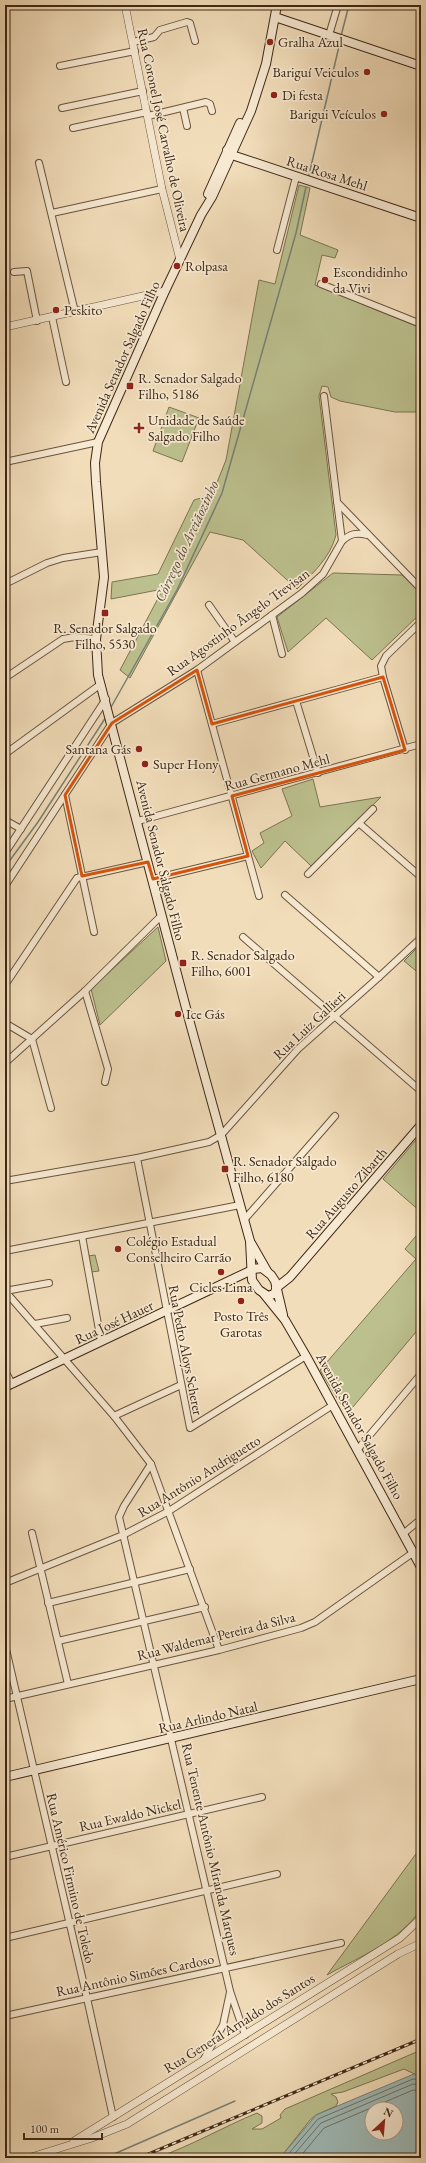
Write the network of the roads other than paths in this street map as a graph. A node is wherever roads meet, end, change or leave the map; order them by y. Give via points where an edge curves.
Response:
1 (125, 5) edge
2 (277, 5) edge
3 (338, 5) edge
4 (275, 17) junction
5 (336, 37) junction
6 (195, 41) dead end
7 (133, 42) junction
8 (135, 51) junction
9 (60, 66) dead end
10 (421, 66) edge
11 (143, 91) junction
12 (62, 108) dead end
13 (183, 108) junction
14 (212, 111) dead end
15 (147, 114) junction
16 (187, 126) dead end
17 (73, 128) dead end
18 (229, 153) junction
19 (40, 164) dead end
20 (296, 176) junction
21 (162, 190) junction
22 (52, 212) junction
23 (421, 218) edge
24 (277, 250) dead end
25 (180, 260) junction
26 (14, 272) dead end
27 (321, 284) dead end
28 (165, 291) junction
29 (75, 312) junction
30 (52, 317) junction
31 (37, 321) junction
32 (421, 324) edge
33 (5, 327) edge
34 (66, 382) dead end
35 (324, 396) dead end
36 (98, 442) junction
37 (5, 462) edge
38 (337, 502) junction
39 (369, 535) junction
40 (342, 541) junction
41 (102, 552) junction
42 (5, 584) edge
43 (421, 589) edge
44 (209, 605) dead end
45 (272, 615) junction
46 (421, 622) edge
47 (96, 639) junction
48 (234, 642) junction
49 (282, 654) dead end
50 (197, 670) junction
51 (5, 678) edge
52 (383, 678) junction
53 (101, 684) junction
54 (106, 699) junction
55 (296, 701) junction
56 (112, 723) junction
57 (212, 724) junction
58 (421, 744) edge
59 (405, 750) junction
60 (5, 754) edge
61 (318, 773) junction
62 (65, 795) junction
63 (232, 796) junction
64 (373, 809) dead end
65 (5, 820) edge
66 (138, 822) junction
67 (360, 824) junction
68 (21, 829) junction
69 (5, 853) edge
70 (248, 856) junction
71 (148, 862) junction
72 (308, 874) dead end
73 (82, 876) junction
74 (421, 877) edge
75 (153, 879) junction
76 (5, 886) edge
77 (285, 895) dead end
78 (259, 896) dead end
79 (162, 915) junction
80 (94, 932) dead end
81 (243, 937) dead end
82 (421, 938) edge
83 (379, 977) junction
84 (5, 985) edge
85 (85, 991) junction
86 (334, 1016) junction
87 (5, 1023) edge
88 (32, 1039) junction
89 (5, 1063) edge
90 (106, 1082) dead end
91 (421, 1091) edge
92 (51, 1108) dead end
93 (335, 1116) dead end
94 (421, 1125) edge
95 (221, 1135) junction
96 (137, 1158) junction
97 (5, 1181) edge
98 (240, 1205) junction
99 (244, 1220) junction
100 (149, 1223) junction
101 (82, 1236) junction
102 (250, 1241) junction
103 (5, 1251) edge
104 (252, 1270) junction
105 (269, 1273) junction
106 (290, 1277) junction
107 (235, 1280) junction
108 (49, 1283) dead end
109 (255, 1284) junction
110 (276, 1289) junction
111 (5, 1291) edge
112 (264, 1294) junction
113 (166, 1312) junction
114 (67, 1318) dead end
115 (285, 1320) junction
116 (34, 1324) junction
117 (101, 1341) junction
118 (306, 1356) junction
119 (66, 1359) junction
120 (5, 1371) edge
121 (421, 1374) edge
122 (181, 1385) junction
123 (8, 1386) edge
124 (332, 1405) junction
125 (114, 1416) junction
126 (358, 1450) junction
127 (151, 1464) junction
128 (169, 1511) junction
129 (421, 1519) edge
130 (32, 1533) dead end
131 (404, 1534) junction
132 (123, 1535) junction
133 (414, 1552) junction
134 (421, 1567) edge
135 (40, 1569) junction
136 (190, 1569) junction
137 (5, 1584) edge
138 (135, 1584) junction
139 (48, 1603) junction
140 (205, 1607) junction
141 (144, 1621) junction
142 (58, 1641) junction
143 (5, 1645) edge
144 (219, 1650) junction
145 (155, 1665) junction
146 (419, 1681) edge
147 (68, 1684) junction
148 (17, 1696) junction
149 (5, 1699) edge
150 (172, 1739) junction
151 (33, 1770) junction
152 (5, 1777) edge
153 (262, 1797) dead end
154 (190, 1813) junction
155 (51, 1846) junction
156 (5, 1857) edge
157 (277, 1874) dead end
158 (208, 1890) junction
159 (421, 1918) edge
160 (70, 1923) junction
161 (5, 1938) edge
162 (421, 1942) edge
163 (341, 1943) dead end
164 (226, 1968) junction
165 (230, 1991) junction
166 (87, 1998) junction
167 (287, 2009) junction
168 (5, 2016) edge
169 (295, 2020) junction
170 (246, 2035) junction
171 (204, 2060) junction
172 (162, 2087) junction
173 (169, 2098) junction
174 (113, 2117) junction
175 (67, 2145) junction
176 (28, 2158) edge

1 - 7 street, Rua Coronel José Carvalho de Oliveira
2 - 4 main road, Avenida Senador Salgado Filho
3 - 5 street
4 - 5 main road
4 - 18 main road, Avenida Senador Salgado Filho via 258,93
5 - 10 main road
6 - 7 street via 190,23 187,22 160,30 154,37
7 - 8 street, Rua Coronel José Carvalho de Oliveira
8 - 9 street
8 - 11 street, Rua Coronel José Carvalho de Oliveira
11 - 12 street
11 - 15 street, Rua Coronel José Carvalho de Oliveira
13 - 14 street via 208,102
13 - 15 street
13 - 16 street
15 - 17 street
15 - 21 street, Rua Coronel José Carvalho de Oliveira
18 - 20 main road, Rua Rosa Mehl
18 - 25 main road, Avenida Senador Salgado Filho via 212,197 201,214
19 - 22 street via 48,205
20 - 23 main road, Rua Rosa Mehl
20 - 24 street
21 - 22 street
21 - 25 street, Rua Coronel José Carvalho de Oliveira
22 - 29 street
25 - 28 main road, Avenida Senador Salgado Filho
26 - 31 street via 27,271
27 - 32 street
28 - 29 street
28 - 36 main road, Avenida Senador Salgado Filho
29 - 30 street
30 - 31 street
30 - 34 street
31 - 33 street
35 - 38 street
36 - 37 street
36 - 41 main road, Avenida Senador Salgado Filho via 95,462
38 - 39 street
38 - 40 street
39 - 40 street via 360,532
39 - 43 street
40 - 45 street, Rua Agostinho Ângelo Trevisan via 323,574
41 - 42 street via 55,561
41 - 47 main road, Avenida Senador Salgado Filho via 103,589
44 - 48 street
45 - 48 street, Rua Agostinho Ângelo Trevisan
45 - 49 street
46 - 52 street via 386,656 381,666
47 - 51 street via 63,639
47 - 53 main road, Avenida Senador Salgado Filho
48 - 50 street, Rua Agostinho Ângelo Trevisan
50 - 56 street, Rua Agostinho Ângelo Trevisan
50 - 57 street
52 - 55 street
52 - 59 street
53 - 54 main road, Avenida Senador Salgado Filho
53 - 60 street
54 - 56 main road, Avenida Senador Salgado Filho
54 - 68 street
55 - 57 street
55 - 61 street
56 - 62 street
56 - 66 main road, Avenida Senador Salgado Filho
57 - 63 street
58 - 59 street, Rua Germano Mehl
59 - 61 street, Rua Germano Mehl
61 - 63 street, Rua Germano Mehl
62 - 73 street
62 - 76 street
63 - 66 street, Rua Germano Mehl
63 - 70 street
64 - 67 street
65 - 68 street
66 - 71 main road, Avenida Senador Salgado Filho
67 - 72 street
67 - 74 street
68 - 69 street
70 - 75 street
70 - 78 street
71 - 73 street
71 - 75 main road, Avenida Senador Salgado Filho
73 - 80 street
73 - 84 street via 77,878
75 - 79 main road, Avenida Senador Salgado Filho
77 - 83 street
79 - 85 street
79 - 95 main road, Avenida Senador Salgado Filho
81 - 86 street
82 - 83 street, Rua Luiz Gallieri
83 - 86 street, Rua Luiz Gallieri
85 - 88 street
85 - 90 street via 108,1070
86 - 91 street
86 - 95 street, Rua Luiz Gallieri via 298,1048
87 - 88 street
88 - 89 street
88 - 92 street
93 - 99 street
94 - 106 main road, Rua Augusto Zibarth
95 - 96 street via 209,1142
95 - 98 main road, Avenida Senador Salgado Filho
96 - 97 street
96 - 100 street, Rua Pedro Aloys Scherer
98 - 99 main road, Avenida Senador Salgado Filho
98 - 100 street
99 - 102 main road, Avenida Senador Salgado Filho
100 - 101 street
100 - 113 street, Rua Pedro Aloys Scherer
101 - 103 street
101 - 117 street
102 - 104 main road, Avenida Senador Salgado Filho
102 - 105 main road, Avenida Senador Salgado Filho
104 - 105 main road via 262,1268
104 - 107 main road, Rua José Hauer
104 - 109 main road, Avenida Senador Salgado Filho via 251,1275
105 - 106 main road via 280,1279
105 - 110 main road, Avenida Senador Salgado Filho
106 - 110 main road, Rua Augusto Zibarth
107 - 109 main road via 243,1278
107 - 113 main road, Rua José Hauer
108 - 111 street
109 - 112 main road, Avenida Senador Salgado Filho
110 - 112 main road, Rua Augusto Zibarth via 271,1296
110 - 115 main road, Avenida Senador Salgado Filho
111 - 116 street
112 - 115 main road, Avenida Senador Salgado Filho
113 - 117 main road, Rua José Hauer
113 - 122 street, Rua Pedro Aloys Scherer
114 - 116 street
115 - 118 main road, Avenida Senador Salgado Filho
116 - 119 street
117 - 119 main road, Rua José Hauer
118 - 122 street, Rua Pedro Aloys Scherer via 190,1428
118 - 124 main road, Avenida Senador Salgado Filho
119 - 123 main road, Rua José Hauer
119 - 125 street
120 - 123 street
121 - 126 street
122 - 125 street
124 - 126 main road, Avenida Senador Salgado Filho
124 - 128 street, Rua Antônio Andriguetto
125 - 127 street
126 - 131 main road, Avenida Senador Salgado Filho
127 - 128 street
127 - 132 street, Rua Tenente Antônio Miranda Marques via 119,1517
128 - 132 street, Rua Antônio Andriguetto
128 - 136 street
129 - 131 street
130 - 135 street
131 - 133 main road, Avenida Senador Salgado Filho
132 - 135 street, Rua Antônio Andriguetto
132 - 138 street, Rua Tenente Antônio Miranda Marques
133 - 134 main road, Avenida Senador Salgado Filho
133 - 144 street, Rua Waldemar Pereira da Silva via 315,1622
135 - 137 street, Rua Antônio Andriguetto
135 - 139 street
136 - 138 street
136 - 140 street
138 - 139 street
138 - 141 street, Rua Tenente Antônio Miranda Marques
139 - 142 street
140 - 141 street
140 - 144 street
141 - 142 street
141 - 145 street, Rua Tenente Antônio Miranda Marques
142 - 147 street
143 - 148 street, Rua Américo Firmino de Toledo
144 - 145 street, Rua Waldemar Pereira da Silva
145 - 147 street, Rua Waldemar Pereira da Silva
145 - 150 street, Rua Tenente Antônio Miranda Marques
146 - 150 main road, Rua Arlindo Natal
147 - 148 street, Rua Waldemar Pereira da Silva
148 - 149 street, Rua Waldemar Pereira da Silva
148 - 151 street, Rua Américo Firmino de Toledo
150 - 151 main road, Rua Arlindo Natal
150 - 154 street, Rua Tenente Antônio Miranda Marques
151 - 152 main road, Rua Arlindo Natal
151 - 155 street, Rua Américo Firmino de Toledo
153 - 154 street, Rua Ewaldo Nickel
154 - 155 street, Rua Ewaldo Nickel
154 - 158 street, Rua Tenente Antônio Miranda Marques
155 - 156 street, Rua Ewaldo Nickel
155 - 160 street, Rua Américo Firmino de Toledo
157 - 158 street
158 - 160 street
158 - 164 street, Rua Tenente Antônio Miranda Marques
159 - 167 street, Rua General Arnaldo dos Santos via 400,1938
160 - 161 street
160 - 166 street, Rua Américo Firmino de Toledo
162 - 169 street, Rua General Arnaldo dos Santos
163 - 164 street, Rua Antônio Simões Cardoso
164 - 165 street, Rua Tenente Antônio Miranda Marques
164 - 166 street, Rua Antônio Simões Cardoso
165 - 170 street, Rua Tenente Antônio Miranda Marques
165 - 171 street, Rua Tenente Antônio Miranda Marques via 223,2025
166 - 168 street, Rua Antônio Simões Cardoso
166 - 174 street, Rua Américo Firmino de Toledo
167 - 169 street via 294,2013
167 - 170 street, Rua General Arnaldo dos Santos
169 - 173 street, Rua General Arnaldo dos Santos
170 - 171 street, Rua General Arnaldo dos Santos
171 - 172 street, Rua General Arnaldo dos Santos
172 - 173 street via 161,2095
172 - 174 street, Rua General Arnaldo dos Santos
173 - 175 street, Rua General Arnaldo dos Santos via 114,2130
174 - 175 street, Rua General Arnaldo dos Santos
175 - 176 street, Rua General Arnaldo dos Santos

